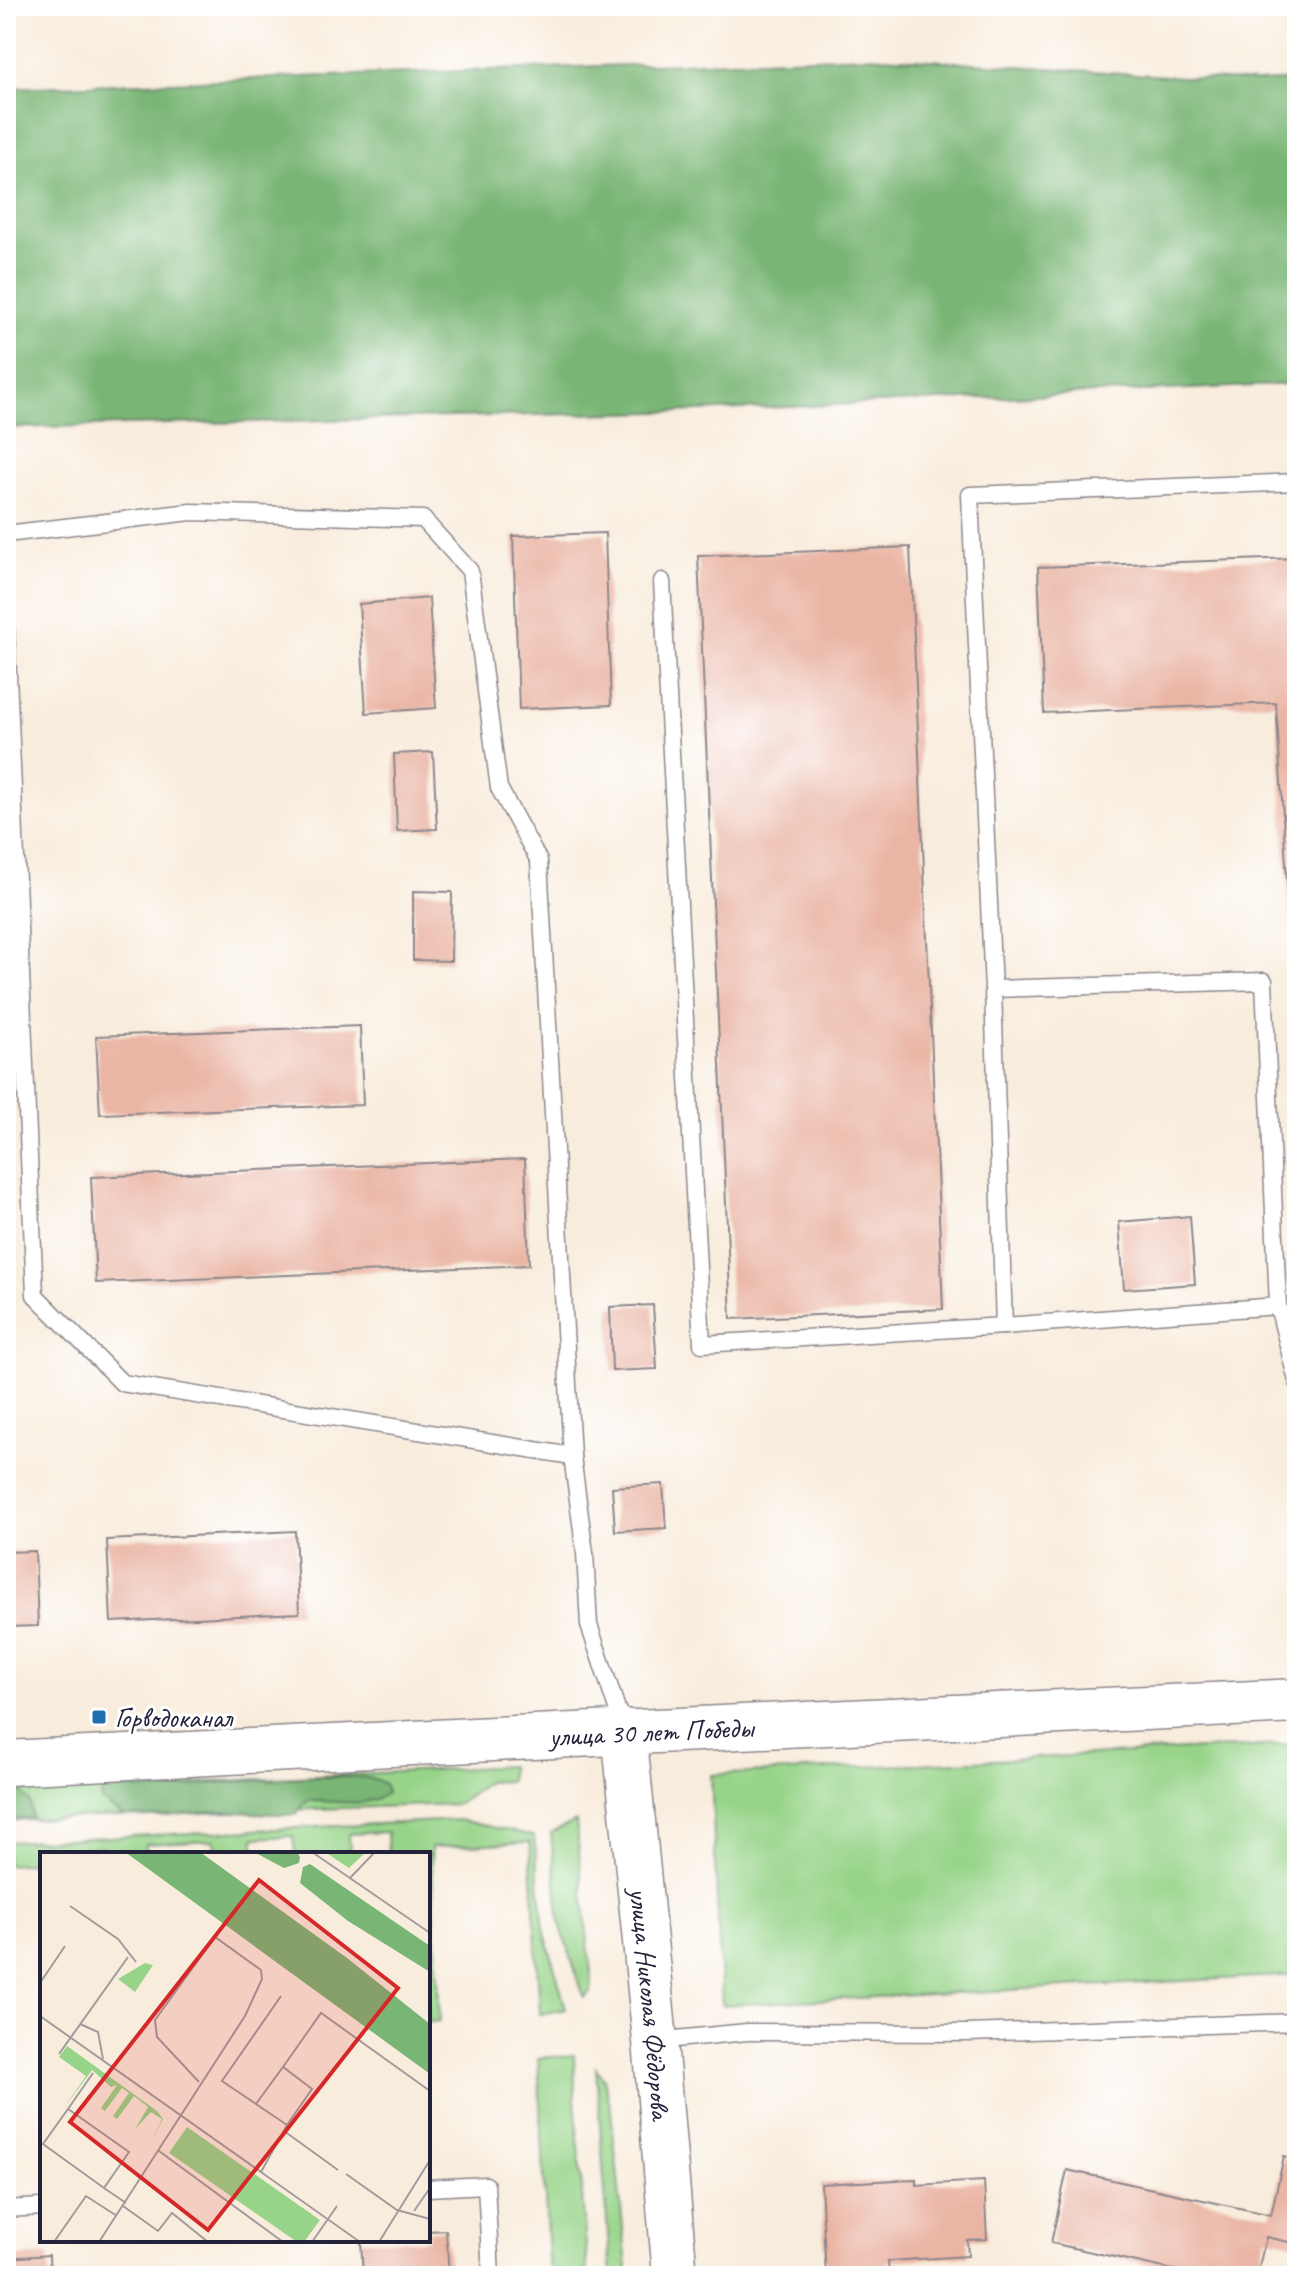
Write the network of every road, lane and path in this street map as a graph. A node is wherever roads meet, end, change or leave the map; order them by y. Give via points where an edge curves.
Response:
1 (1297, 482) edge
2 (6, 534) edge
3 (662, 581) dead end
4 (6, 628) edge
5 (993, 989) junction
6 (1278, 1306) junction
7 (1004, 1326) junction
8 (1294, 1352) edge
9 (1297, 1381) edge
10 (572, 1456) junction
11 (1297, 1701) edge
12 (624, 1731) junction
13 (6, 1763) edge
14 (1297, 2022) edge
15 (655, 2041) junction
16 (430, 2188) edge
17 (40, 2207) edge
18 (6, 2209) edge
19 (491, 2276) edge
20 (675, 2276) edge

1 - 5 lane via 970,495
2 - 10 lane via 191,512 423,519 470,571 499,788 539,861
3 - 7 lane via 702,1344
4 - 10 lane via 35,1295 122,1383
5 - 6 lane via 1264,981
5 - 7 lane
6 - 7 lane
6 - 8 lane
8 - 9 lane
10 - 12 lane via 589,1625
11 - 12 street, улица 30 лет Победы
12 - 13 street, улица 30 лет Победы
12 - 15 street, улица Николая Фёдорова
14 - 15 lane via 967,2033 747,2032
15 - 20 street, улица Николая Фёдорова
16 - 19 lane via 486,2185
17 - 18 lane

